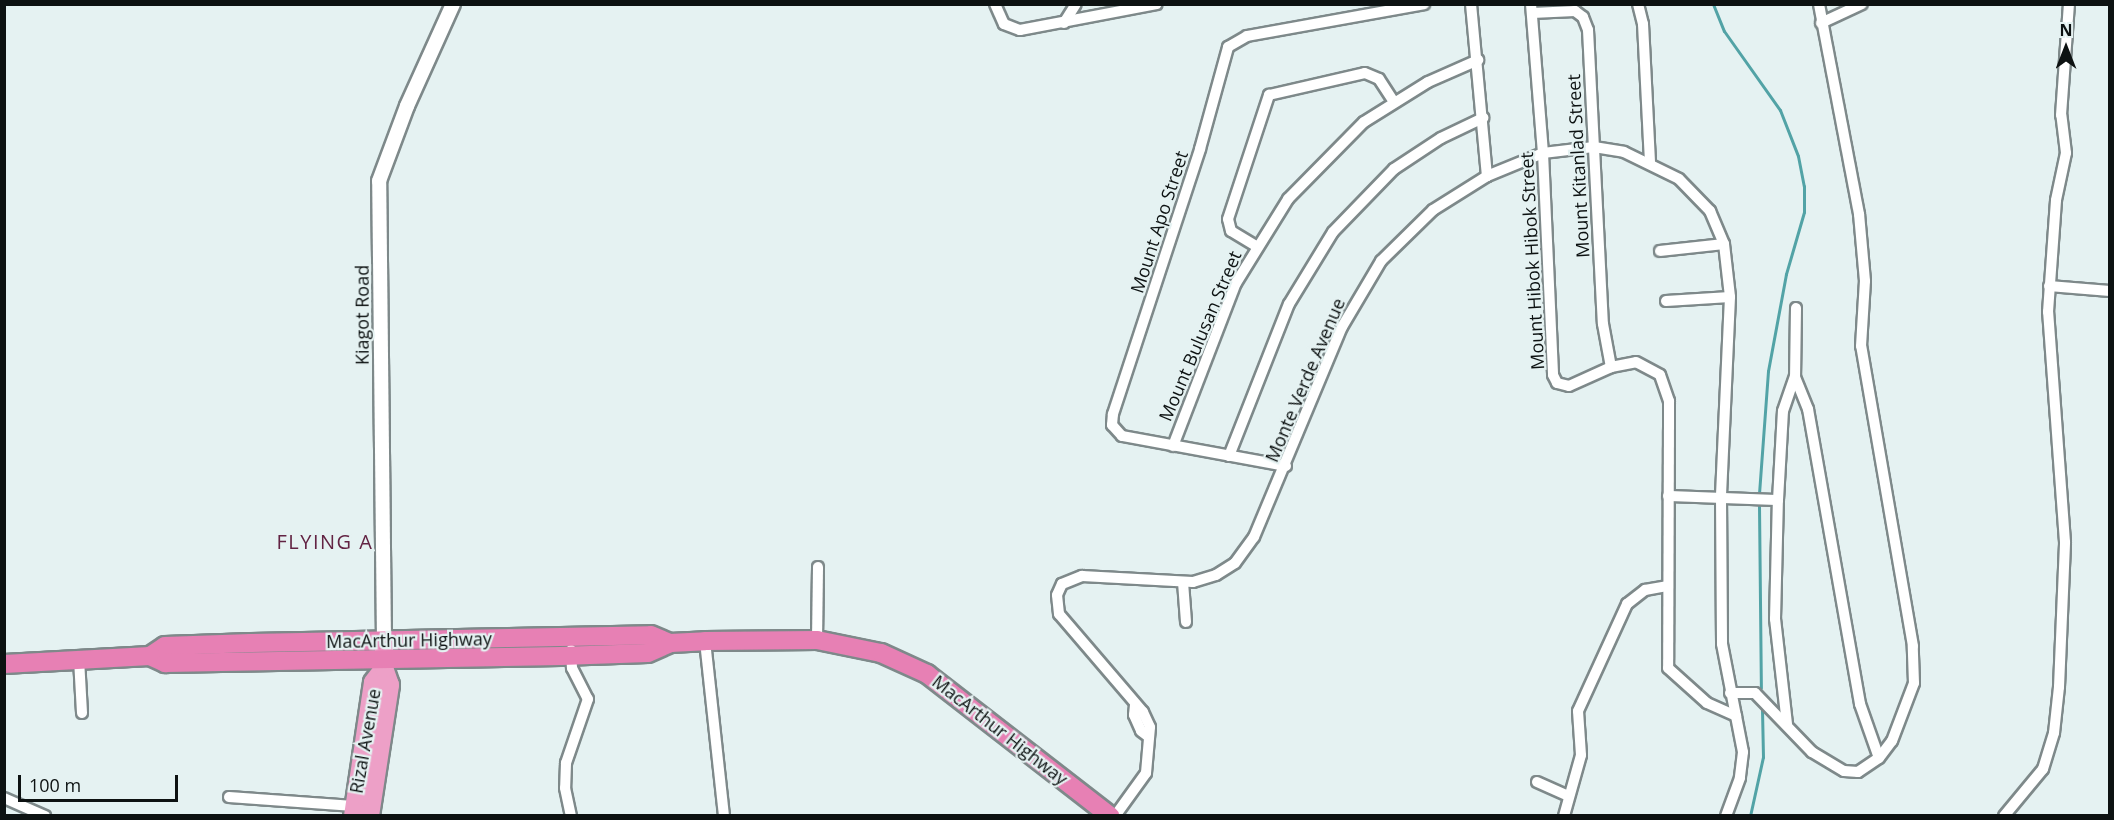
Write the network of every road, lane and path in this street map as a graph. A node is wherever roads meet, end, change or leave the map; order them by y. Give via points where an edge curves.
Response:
1 (453, 4) edge
2 (994, 4) edge
3 (1077, 4) edge
4 (1156, 4) edge
5 (1424, 4) edge
6 (1471, 4) edge
7 (1638, 4) edge
8 (1819, 4) edge
9 (1862, 4) edge
10 (2069, 4) edge
11 (1531, 9) edge
12 (1064, 23) junction
13 (1821, 23) junction
14 (1478, 60) junction
15 (1394, 102) junction
16 (1483, 118) junction
17 (1594, 147) junction
18 (1543, 153) junction
19 (1650, 163) junction
20 (1488, 176) junction
21 (1724, 244) junction
22 (1256, 246) junction
23 (1660, 251) dead end
24 (2049, 286) junction
25 (2109, 291) edge
26 (1730, 297) junction
27 (1666, 301) dead end
28 (1796, 308) dead end
29 (1611, 367) junction
30 (1795, 377) junction
31 (1173, 446) junction
32 (1229, 456) junction
33 (1286, 466) junction
34 (1668, 496) junction
35 (1721, 498) junction
36 (1778, 500) junction
37 (818, 567) dead end
38 (1183, 582) junction
39 (1667, 586) junction
40 (1186, 622) dead end
41 (817, 640) junction
42 (705, 641) junction
43 (571, 647) junction
44 (384, 656) junction
45 (79, 659) junction
46 (4, 664) edge
47 (1730, 693) junction
48 (82, 712) dead end
49 (1736, 716) junction
50 (1787, 725) junction
51 (1879, 758) junction
52 (1537, 782) dead end
53 (1569, 796) junction
54 (229, 797) dead end
55 (4, 798) edge
56 (353, 811) edge
57 (45, 816) edge
58 (370, 816) edge
59 (571, 816) edge
60 (724, 816) edge
61 (1110, 816) edge
62 (1115, 816) edge
63 (1564, 816) edge
64 (1726, 816) edge
65 (2004, 816) edge

1 - 44 street, Kiagot Road via 379,182
2 - 12 street via 1000,19 1014,29
3 - 12 street
4 - 12 street
5 - 31 street, Mount Apo Street via 1247,36 1228,46 1200,148 1112,421 1114,430 1122,436
6 - 14 street
7 - 19 street via 1643,24
8 - 13 street
9 - 13 street
10 - 24 street via 2061,115 2066,153 2056,200
11 - 17 street, Mount Kitanlad Street via 1575,11 1586,22
11 - 18 street, Mount Hibok Hibok Street
13 - 51 street via 1859,214 1864,252 1861,346 1865,382 1914,665 1907,708 1892,741
14 - 15 street, Mount Bulusan Street
14 - 16 street
15 - 22 street, Mount Bulusan Street via 1346,136 1305,177
15 - 22 street via 1379,79 1365,73 1269,94 1228,219 1231,231
16 - 20 street
16 - 32 street via 1441,138 1394,169 1333,232 1289,304
17 - 18 street, Monte Verde Avenue
17 - 19 street, Monte Verde Avenue via 1624,152
17 - 29 street, Mount Kitanlad Street via 1602,324
18 - 20 street, Monte Verde Avenue
18 - 29 street, Mount Hibok Hibok Street via 1553,375 1557,383 1569,386
19 - 21 street, Monte Verde Avenue via 1695,192 1710,211
20 - 33 street, Monte Verde Avenue via 1440,205 1407,232 1372,274 1338,337
21 - 23 street
21 - 26 street, Monte Verde Avenue
22 - 31 street, Mount Bulusan Street via 1225,310
24 - 25 street
24 - 65 street via 2049,341 2065,542 2059,687 2054,732 2043,769
26 - 27 street
26 - 35 street, Monte Verde Avenue
28 - 30 street
29 - 34 street, Mount Hibok Hibok Street via 1636,362 1649,366 1665,386 1669,401
30 - 36 street via 1783,411
30 - 51 street via 1808,410 1860,704
31 - 32 street, Mount Apo Street
32 - 33 street, Mount Apo Street
33 - 38 street, Monte Verde Avenue via 1242,556 1216,575
34 - 35 street
34 - 39 street, Mount Hibok Hibok Street
35 - 36 street
35 - 47 street, Monte Verde Avenue via 1722,644
36 - 50 street via 1775,619
37 - 41 street
38 - 40 street
38 - 62 street, Monte Verde Avenue via 1082,576 1068,579 1059,590 1057,607 1063,620 1143,712 1149,737 1146,773
39 - 49 street, Mount Hibok Hibok Street via 1668,668 1707,703
39 - 53 street via 1645,590 1627,604 1578,711 1581,755
41 - 42 highway, MacArthur Highway
41 - 61 highway, MacArthur Highway via 881,653 927,674
42 - 43 highway, MacArthur Highway via 670,643 651,635
42 - 60 street
43 - 44 highway, MacArthur Highway
43 - 59 street via 572,668 588,699 566,763 565,788
44 - 45 highway, MacArthur Highway via 165,663 150,656
44 - 56 main road, Rizal Avenue via 373,682
44 - 58 main road, Rizal Avenue via 390,685
45 - 46 highway, MacArthur Highway
45 - 48 street
47 - 49 street, Monte Verde Avenue
47 - 50 street via 1755,693
49 - 64 street, Monte Verde Avenue via 1743,765
50 - 51 street via 1812,752 1844,771 1866,770
52 - 53 street
53 - 63 street
54 - 56 street
55 - 57 street

